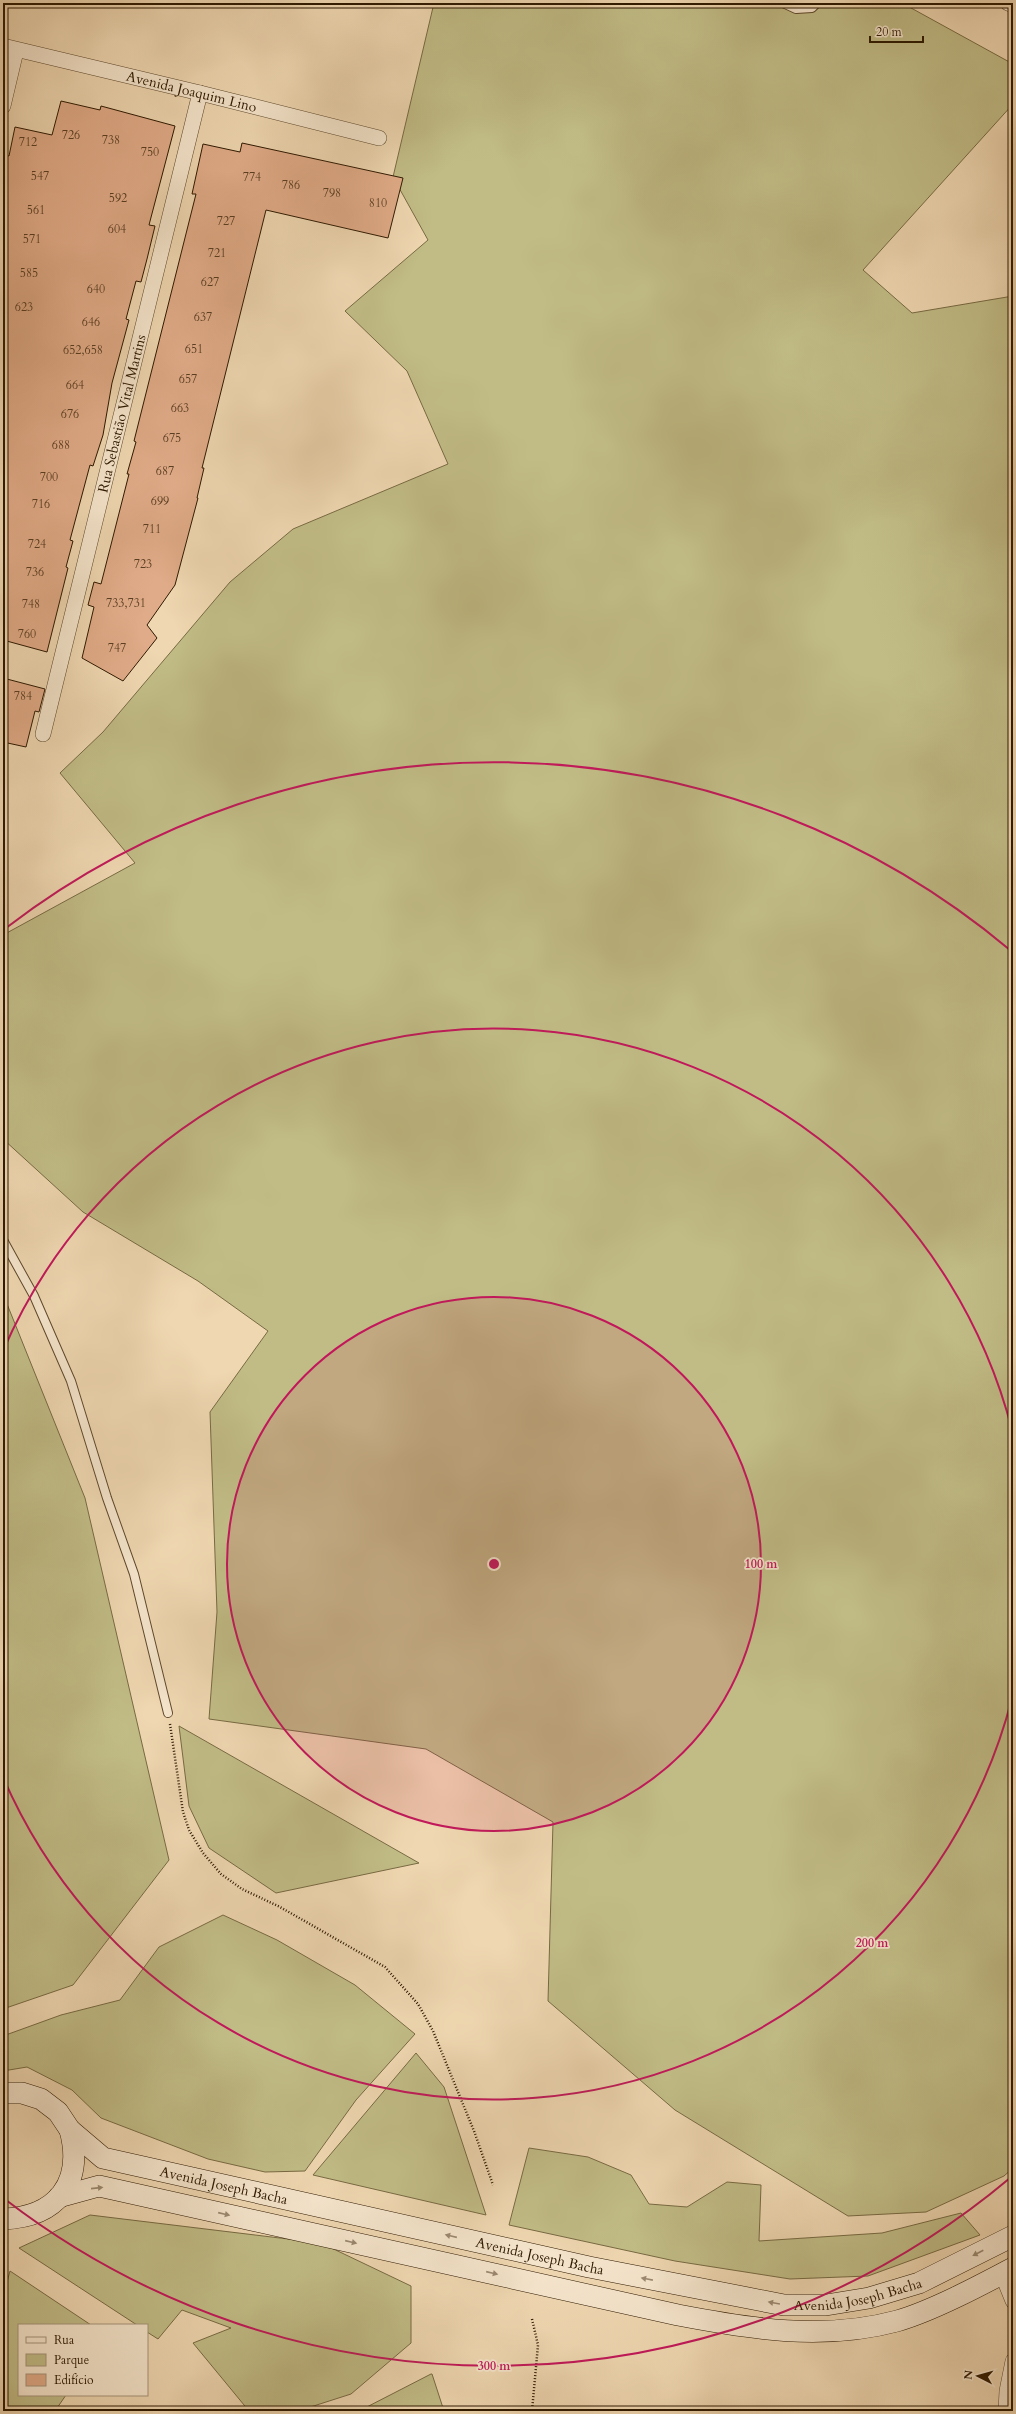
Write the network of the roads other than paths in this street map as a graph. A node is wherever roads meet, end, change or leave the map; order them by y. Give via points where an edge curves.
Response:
1 (783, 3) edge
2 (817, 3) edge
3 (1008, 3) edge
4 (1013, 5) edge
5 (10, 49) edge
6 (200, 93) junction
7 (3, 106) edge
8 (379, 138) dead end
9 (43, 734) dead end
10 (3, 1240) edge
11 (168, 1713) road end
12 (3, 2093) edge
13 (70, 2130) junction
14 (60, 2197) junction
15 (3, 2219) edge
16 (1013, 2236) edge
17 (1008, 2271) edge
18 (1013, 2301) edge
19 (1013, 2361) edge
20 (1006, 2411) edge

1 - 2 lane via 796,9 812,8
3 - 4 street
5 - 6 street, Avenida Joaquim Lino
5 - 7 street
6 - 8 street, Avenida Joaquim Lino
6 - 9 street, Rua Sebastião Vital Martins
10 - 11 lane via 34,1296 71,1381 107,1498 134,1574
12 - 13 main road, Avenida Joseph Bacha via 22,2093 42,2100 58,2112
13 - 14 main road, Avenida Joseph Bacha via 74,2147 74,2165 69,2182
16 -> 13 main road, Avenida Joseph Bacha via 905,2288 869,2298 826,2305 784,2305 589,2267 103,2158
14 - 15 main road, Avenida Joseph Bacha via 43,2210 24,2218
14 -> 17 main road, Avenida Joseph Bacha via 99,2186 670,2313 745,2328 794,2333 852,2329 898,2321
17 - 18 street
19 - 20 street

